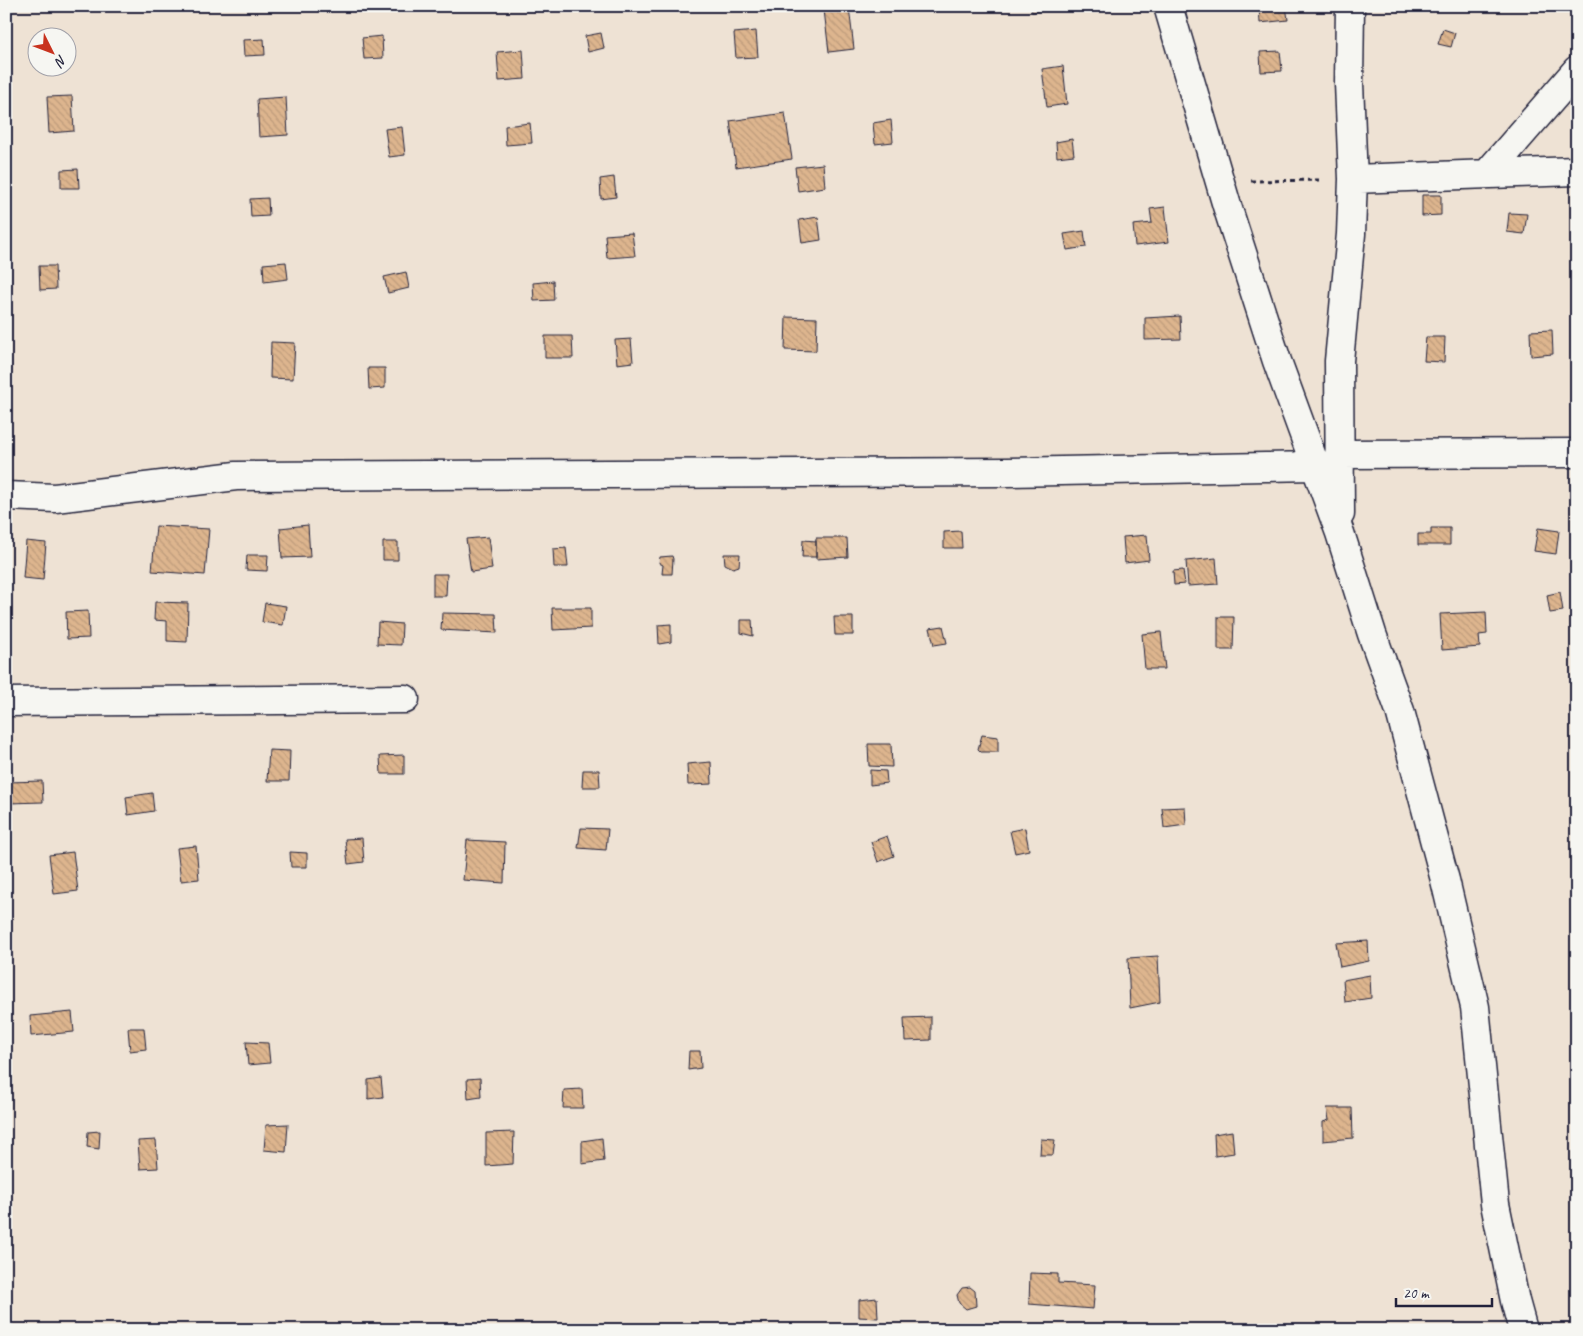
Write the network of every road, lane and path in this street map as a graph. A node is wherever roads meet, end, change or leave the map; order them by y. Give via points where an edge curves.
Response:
1 (1168, 6) edge
2 (1350, 6) edge
3 (1577, 70) edge
4 (1577, 170) edge
5 (1487, 174) junction
6 (1353, 179) junction
7 (1220, 182) junction
8 (1577, 453) edge
9 (1339, 454) junction
10 (1315, 466) junction
11 (6, 496) edge
12 (1340, 533) junction
13 (405, 699) dead end
14 (6, 702) edge
15 (1523, 1330) edge

1 - 7 street
2 - 6 street
3 - 5 street
4 - 5 street
5 - 6 street
6 - 7 path
6 - 9 street via 1339,361
7 - 10 street via 1277,361
8 - 9 street
9 - 12 street
10 - 11 street via 1007,472 236,476 55,498
10 - 12 street
12 - 15 street via 1400,711 1475,1007 1495,1204
13 - 14 street

